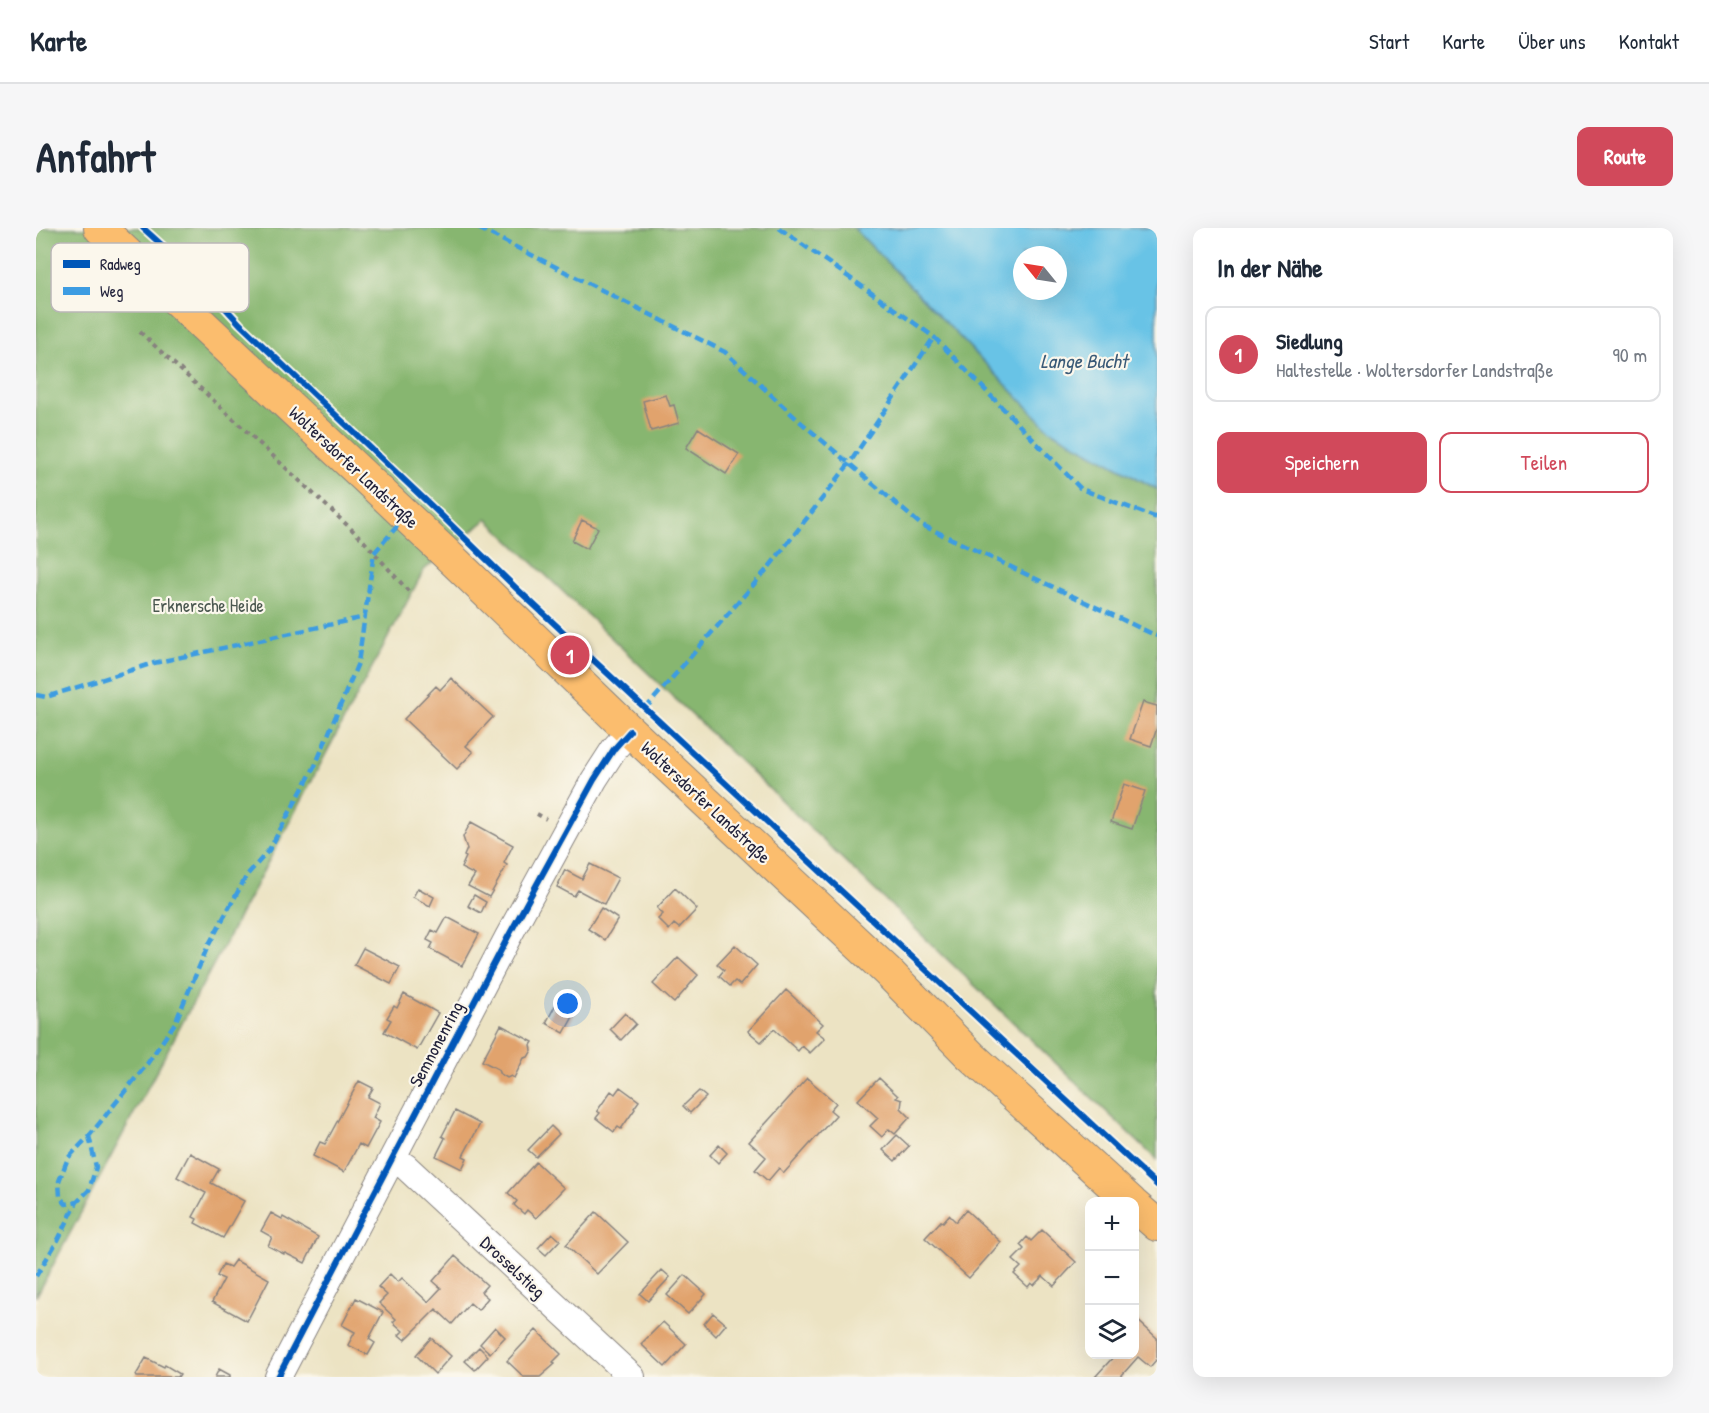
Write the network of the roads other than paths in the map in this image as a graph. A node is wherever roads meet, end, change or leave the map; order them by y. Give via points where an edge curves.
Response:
1 (100, 228) edge
2 (116, 243) edge
3 (189, 312) edge
4 (630, 731) junction
5 (393, 1158) junction
6 (1126, 1197) edge
7 (1139, 1208) edge
8 (1157, 1225) edge
9 (278, 1377) edge
10 (632, 1377) edge

1 - 2 main road, Woltersdorfer Landstraße
3 - 4 main road, Woltersdorfer Landstraße
4 - 5 street, Semnonenring via 594,780
4 - 6 main road, Woltersdorfer Landstraße via 887,971 971,1056
5 - 9 street, Semnonenring
5 - 10 street, Drosselstieg
7 - 8 main road, Woltersdorfer Landstraße

